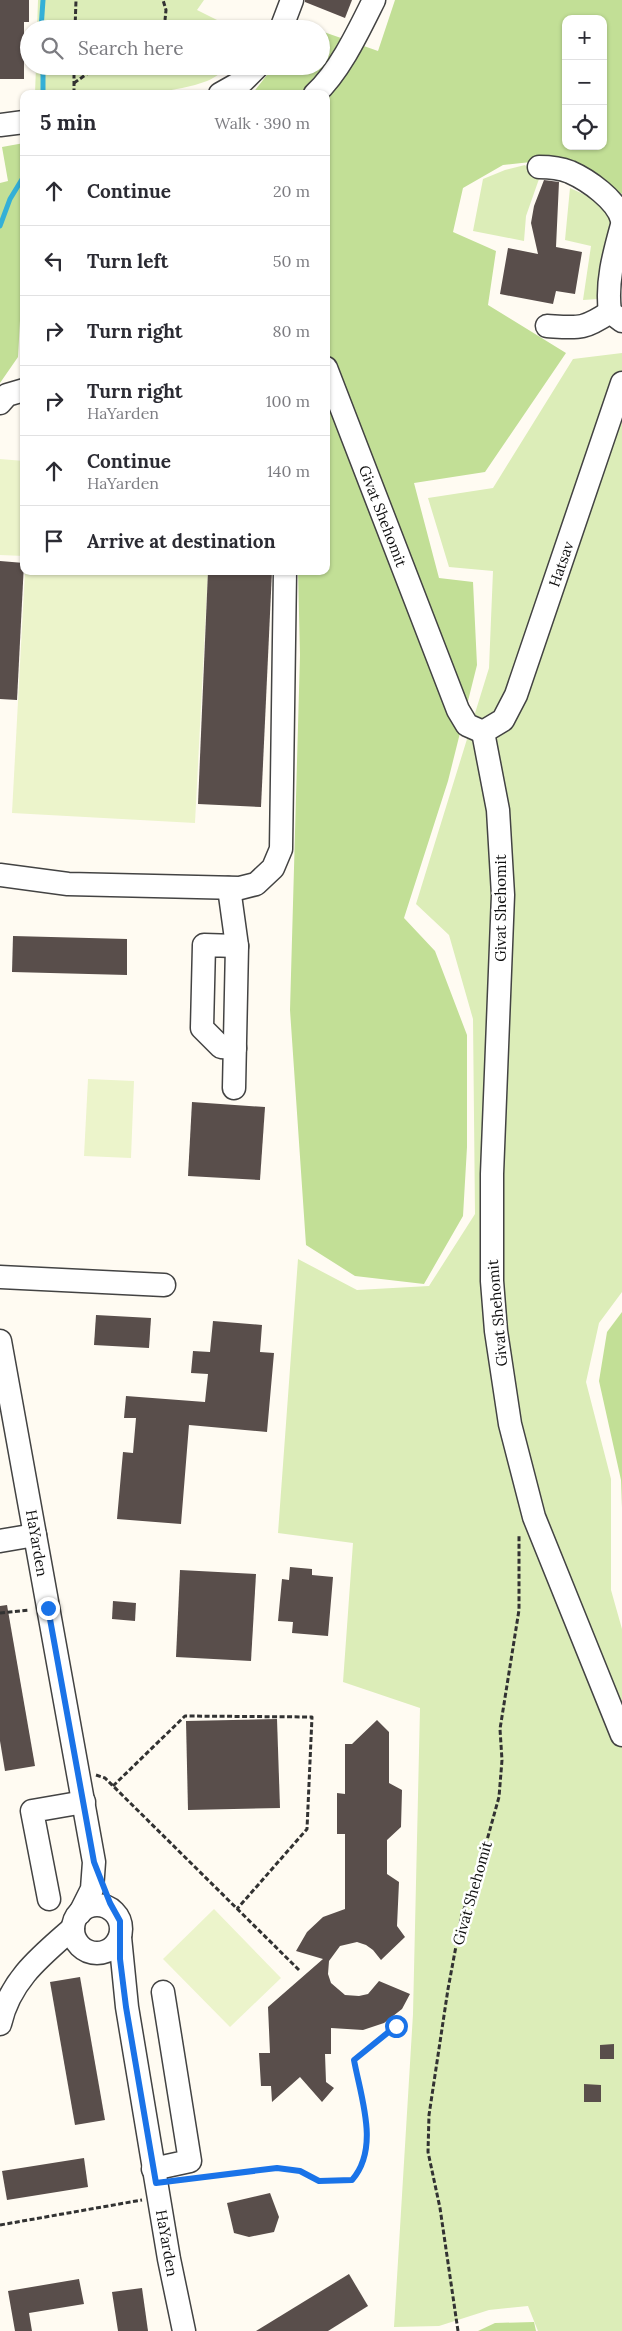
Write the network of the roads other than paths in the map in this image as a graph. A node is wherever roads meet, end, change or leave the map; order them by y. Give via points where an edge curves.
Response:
1 (292, 0) edge
2 (374, 0) edge
3 (284, 20) edge
4 (250, 75) edge
5 (330, 75) edge
6 (330, 75) edge
7 (228, 90) edge
8 (319, 90) edge
9 (20, 122) edge
10 (0, 125) edge
11 (539, 167) dead end
12 (622, 220) edge
13 (622, 225) edge
14 (616, 316) edge
15 (547, 326) dead end
16 (330, 378) edge
17 (622, 383) edge
18 (20, 391) edge
19 (0, 403) edge
20 (285, 575) edge
21 (482, 732) junction
22 (0, 875) edge
23 (229, 888) junction
24 (237, 946) junction
25 (235, 1048) junction
26 (234, 1088) dead end
27 (0, 1277) edge
28 (164, 1285) dead end
29 (0, 1341) edge
30 (35, 1535) junction
31 (0, 1540) edge
32 (622, 1736) edge
33 (84, 1802) junction
34 (94, 1862) junction
35 (49, 1899) dead end
36 (116, 1914) junction
37 (76, 1920) junction
38 (120, 1937) junction
39 (90, 1952) junction
40 (31, 1965) junction
41 (163, 1992) dead end
42 (126, 2007) junction
43 (0, 2024) edge
44 (153, 2169) junction
45 (184, 2331) edge

1 - 3 street
2 - 6 street
4 - 7 street
5 - 8 street
9 - 10 street
11 - 12 street via 571,173 613,201
13 - 14 street via 609,282
14 - 15 street via 579,328
16 - 21 street, Givat Shehomit via 458,710 467,725
17 - 21 street, Hatsav via 516,695 503,720
18 - 19 street via 7,395
20 - 23 street via 281,849 273,868 256,884
21 - 32 street, Givat Shehomit via 498,810 503,895 492,1174 492,1281 496,1331 510,1424 534,1517
22 - 23 street via 68,884
23 - 24 street
24 - 25 street
24 - 25 street via 204,944 202,1028 221,1047
25 - 26 street
27 - 28 street
29 - 30 street, HaYarden
30 - 31 street
30 - 33 street, HaYarden
33 - 34 street, HaYarden
33 - 35 street via 32,1811
34 - 36 street, HaYarden
34 - 37 street, HaYarden via 92,1889
36 - 37 street via 95,1905
36 - 38 street via 120,1921
37 - 39 street via 75,1939
37 - 40 street
38 - 39 street via 110,1950
38 - 42 street, HaYarden
39 - 40 street via 68,1950
39 - 42 street, HaYarden via 113,1973
40 - 43 street via 19,1978 7,2000
41 - 44 street via 190,2161
42 - 44 street, HaYarden
44 - 45 street, HaYarden

